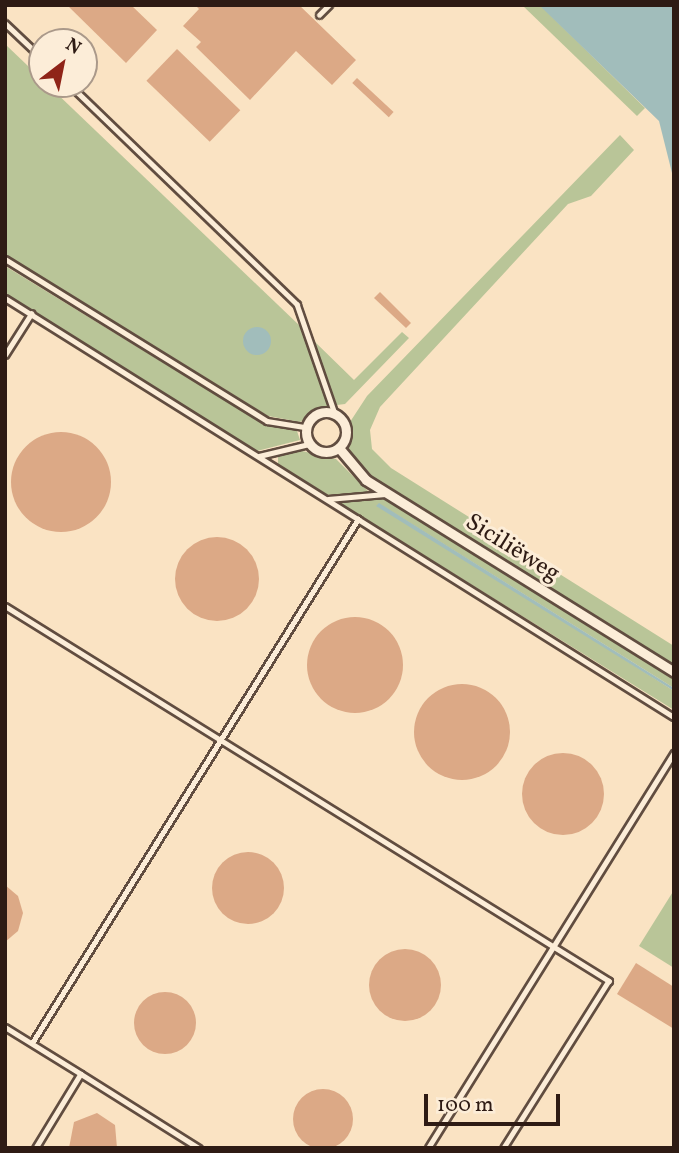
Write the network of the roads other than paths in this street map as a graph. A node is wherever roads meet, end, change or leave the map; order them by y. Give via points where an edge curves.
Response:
1 (329, 5) edge
2 (319, 15) dead end
3 (5, 23) edge
4 (28, 45) edge
5 (84, 98) edge
6 (5, 259) edge
7 (5, 298) edge
8 (31, 314) junction
9 (5, 355) edge
10 (335, 414) junction
11 (306, 427) junction
12 (309, 444) junction
13 (339, 447) junction
14 (258, 456) junction
15 (386, 493) junction
16 (327, 499) junction
17 (358, 519) junction
18 (5, 606) edge
19 (674, 672) edge
20 (674, 717) edge
21 (221, 740) junction
22 (674, 752) edge
23 (553, 946) junction
24 (5, 1027) edge
25 (32, 1043) junction
26 (82, 1074) junction
27 (36, 1148) edge
28 (199, 1148) edge
29 (428, 1148) edge
30 (504, 1148) edge

1 - 2 lane
3 - 4 lane
5 - 10 lane via 297,303
6 - 11 lane via 267,421
7 - 8 lane
8 - 9 lane
8 - 14 lane
10 - 11 street via 317,414
10 - 13 street via 346,430
11 - 12 street
12 - 13 street via 324,453
12 - 14 lane
13 - 15 street, Siciliëweg via 366,481
14 - 16 lane
15 - 16 lane
15 - 19 street, Siciliëweg
16 - 17 lane
17 - 20 lane
17 - 21 lane
18 - 21 lane
21 - 23 lane
21 - 25 lane
22 - 23 lane
23 - 29 lane
23 - 30 lane via 609,981
24 - 25 lane
25 - 26 lane
26 - 27 lane
26 - 28 lane

